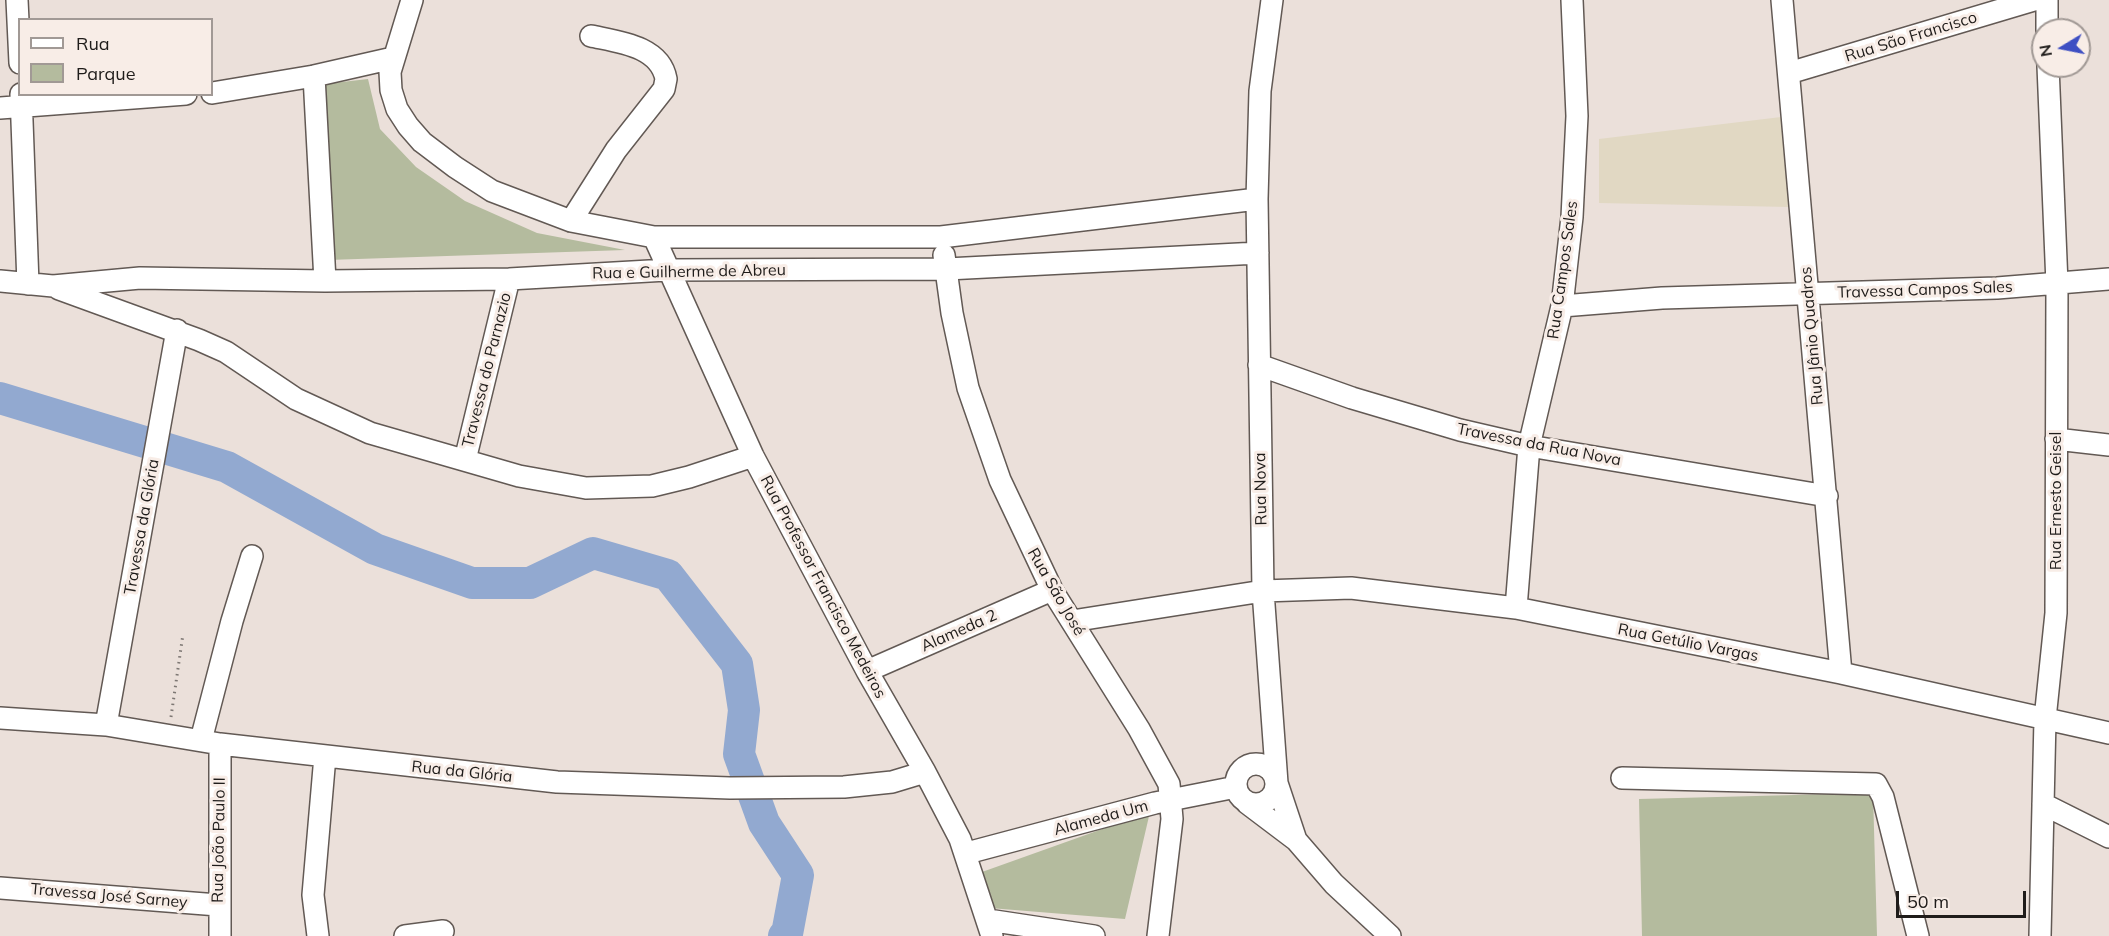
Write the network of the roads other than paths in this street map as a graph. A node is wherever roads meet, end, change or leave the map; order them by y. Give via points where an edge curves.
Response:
1 (17, 0) edge
2 (412, 0) edge
3 (1272, 0) edge
4 (1572, 0) edge
5 (1782, 0) edge
6 (2034, 0) edge
7 (2047, 0) edge
8 (2047, 18) edge
9 (18, 21) edge
10 (591, 36) dead end
11 (393, 58) junction
12 (1789, 73) junction
13 (314, 76) junction
14 (2048, 78) edge
15 (213, 93) edge
16 (120, 96) edge
17 (21, 99) edge
18 (0, 108) edge
19 (1257, 199) junction
20 (571, 221) junction
21 (654, 237) junction
22 (940, 237) junction
23 (1258, 253) junction
24 (947, 269) junction
25 (667, 270) junction
26 (509, 279) junction
27 (2109, 279) edge
28 (325, 280) junction
29 (0, 281) edge
30 (28, 284) junction
31 (2057, 284) junction
32 (53, 286) junction
33 (1808, 293) junction
34 (1562, 306) junction
35 (177, 330) junction
36 (1259, 365) junction
37 (2056, 439) junction
38 (2109, 445) edge
39 (1529, 446) junction
40 (753, 456) junction
41 (465, 460) junction
42 (1827, 496) junction
43 (252, 556) dead end
44 (1052, 590) junction
45 (1263, 591) junction
46 (1516, 608) junction
47 (1072, 621) junction
48 (867, 671) junction
49 (1841, 673) junction
50 (0, 718) edge
51 (2044, 720) junction
52 (106, 725) junction
53 (2109, 733) edge
54 (211, 742) junction
55 (1274, 745) junction
56 (325, 756) junction
57 (1248, 766) junction
58 (925, 772) junction
59 (1622, 778) dead end
60 (1277, 783) junction
61 (1241, 795) junction
62 (1172, 800) junction
63 (2043, 804) junction
64 (2109, 837) edge
65 (1296, 840) junction
66 (967, 853) junction
67 (0, 888) edge
68 (219, 905) junction
69 (990, 928) edge
70 (442, 931) dead end
71 (220, 936) edge
72 (318, 936) edge
73 (405, 936) edge
74 (1094, 936) edge
75 (1158, 936) edge
76 (1390, 936) edge
77 (1918, 936) edge
78 (2040, 936) edge

1 - 9 street
2 - 11 street, Rua e Guilherme de Abreu
3 - 19 street, Rua Nova via 1260,91
4 - 34 street, Rua Campos Sales via 1577,160
5 - 12 street, Rua Jânio Quadros
6 - 12 street, Rua São Francisco
7 - 8 street
10 - 20 street via 652,54 666,79 664,89 615,150
11 - 13 street
11 - 20 street, Rua e Guilherme de Abreu via 390,72 397,110 422,142 492,190
12 - 33 street, Rua Jânio Quadros
13 - 15 street
13 - 28 street
14 - 31 street, Rua Ernesto Geisel
16 - 17 street
17 - 18 street
17 - 30 street
19 - 22 street, Rua e Guilherme de Abreu
19 - 23 street, Rua Nova
20 - 21 street, Rua e Guilherme de Abreu
21 - 22 street, Rua e Guilherme de Abreu
21 - 25 street, Rua Professor Francisco Medeiros
22 - 24 street, Rua São José
23 - 24 street, Rua e Guilherme de Abreu
23 - 36 street, Rua Nova
24 - 25 street, Rua e Guilherme de Abreu
24 - 44 street, Rua São José via 959,351 981,430 1021,529
25 - 26 street, Rua e Guilherme de Abreu
25 - 40 street, Rua Professor Francisco Medeiros
26 - 28 street, Rua e Guilherme de Abreu
26 - 41 street, Travessa do Parnazio
27 - 31 street, Travessa Campos Sales
28 - 32 street, Rua e Guilherme de Abreu via 140,278
29 - 30 street
30 - 32 street
31 - 33 street, Travessa Campos Sales
31 - 37 street, Rua Ernesto Geisel
32 - 35 street, Travessa do Parnazio
33 - 34 street, Travessa Campos Sales
33 - 42 street, Rua Jânio Quadros
34 - 39 street, Rua Campos Sales
35 - 41 street, Travessa do Parnazio via 226,352 296,399 325,413 370,433
35 - 52 street, Travessa da Glória
36 - 39 street, Travessa da Rua Nova via 1352,398
36 - 45 street, Rua Nova
37 - 38 street
37 - 51 street, Rua Ernesto Geisel via 2056,613
39 - 42 street, Travessa da Rua Nova
39 - 46 street, Rua Campos Sales
40 - 41 street, Travessa do Parnazio via 652,486 615,488 554,483
40 - 48 street, Rua Professor Francisco Medeiros
42 - 49 street, Rua Jânio Quadros
43 - 54 street, Rua João Paulo II via 232,621
44 - 47 street, Rua São José
44 - 48 street, Alameda 2
45 - 46 street, Rua Getúlio Vargas via 1351,588
45 - 47 street
45 - 55 street, Rua Nova
46 - 49 street, Rua Getúlio Vargas
47 - 62 street, Rua São José via 1157,760
48 - 58 street, Rua Professor Francisco Medeiros
49 - 51 street, Rua Getúlio Vargas
50 - 52 street, Rua da Glória
51 - 53 street, Rua Getúlio Vargas
51 - 63 street, Rua Ernesto Geisel
52 - 54 street, Rua da Glória
54 - 56 street, Rua da Glória
54 - 68 street, Rua João Paulo II
55 - 57 street
55 - 60 street, Rua Nova
56 - 58 street, Rua da Glória via 556,782 730,788 870,786
56 - 72 street via 314,896
57 - 60 street via 1267,768
57 - 61 street via 1238,774
58 - 66 street, Rua Professor Francisco Medeiros
59 - 77 street via 1876,784 1883,797
60 - 61 street via 1271,797 1260,804
60 - 65 street, Rua Nova
61 - 62 street, Alameda Um
61 - 65 street
62 - 66 street, Alameda Um
62 - 75 street, Rua São José
63 - 64 street
63 - 78 street, Rua Ernesto Geisel
65 - 76 street, Rua Nova via 1334,884
66 - 69 street, Rua Professor Francisco Medeiros
67 - 68 street, Travessa José Sarney
68 - 71 street, Rua João Paulo II
69 - 74 street
70 - 73 street

